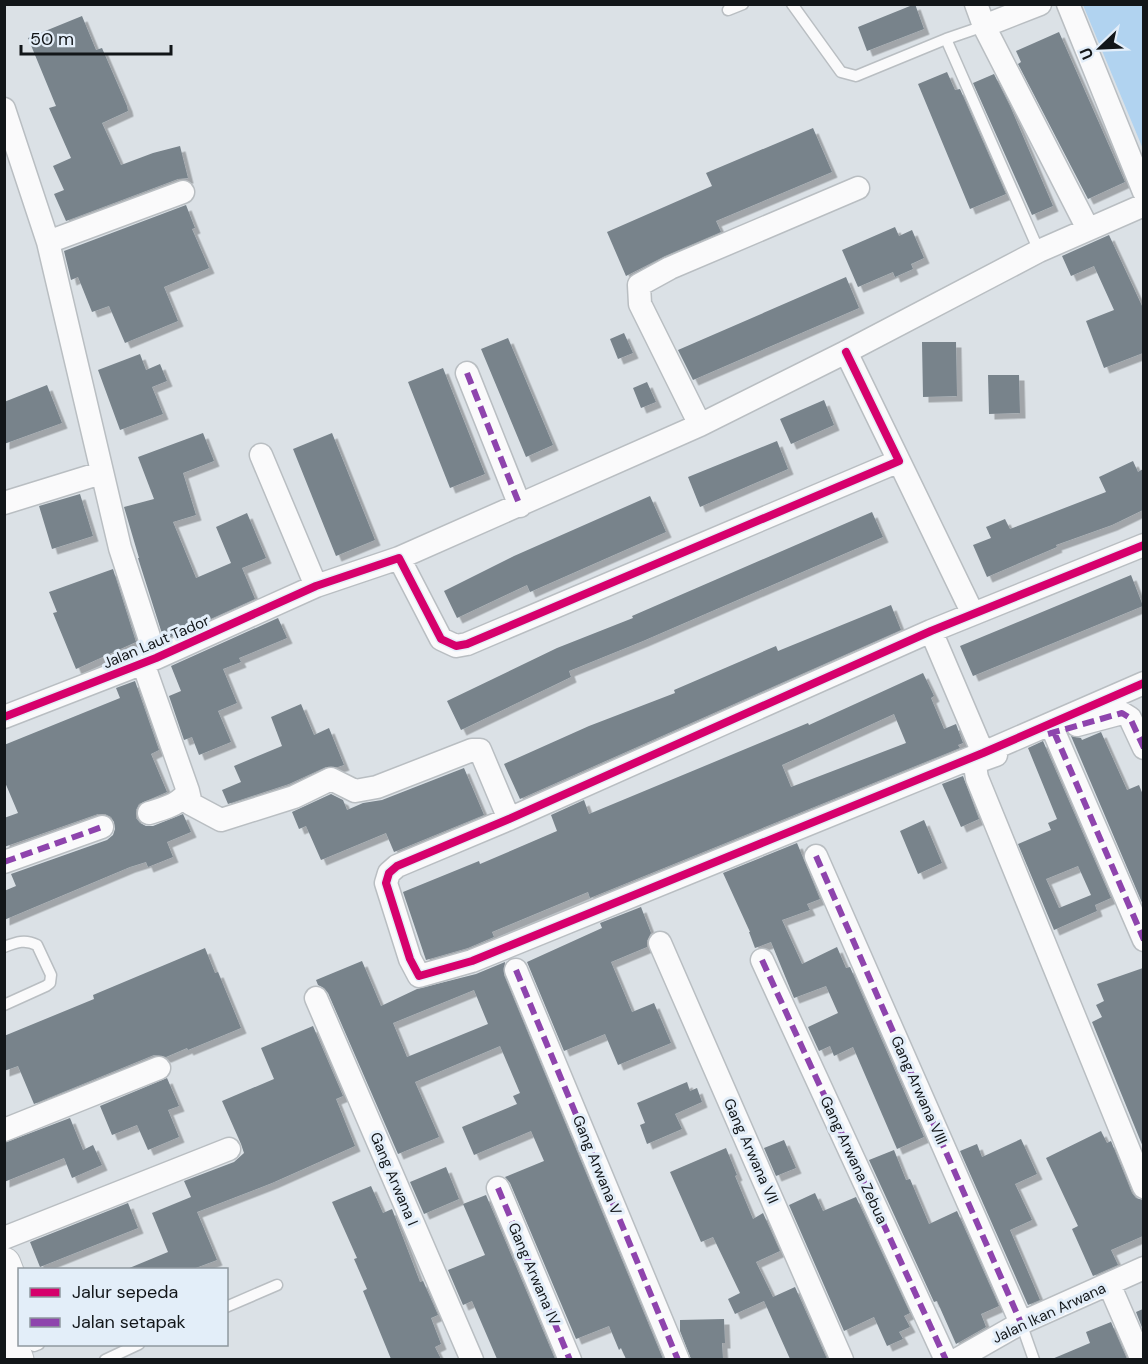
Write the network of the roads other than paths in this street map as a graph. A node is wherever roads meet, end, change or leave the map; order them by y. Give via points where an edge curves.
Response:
1 (743, 4) edge
2 (792, 4) edge
3 (975, 4) edge
4 (1040, 4) edge
5 (1068, 4) edge
6 (728, 10) dead end
7 (984, 26) junction
8 (946, 39) junction
9 (4, 109) edge
10 (858, 189) dead end
11 (183, 192) dead end
12 (1143, 192) edge
13 (1143, 205) edge
14 (1088, 229) junction
15 (48, 242) junction
16 (1038, 251) junction
17 (846, 352) junction
18 (467, 373) dead end
19 (700, 425) junction
20 (261, 455) dead end
21 (899, 460) junction
22 (101, 473) junction
23 (5, 500) edge
24 (520, 506) junction
25 (1143, 545) edge
26 (399, 558) junction
27 (316, 586) junction
28 (973, 614) junction
29 (931, 631) junction
30 (149, 661) junction
31 (1143, 683) edge
32 (4, 717) edge
33 (1054, 732) junction
34 (1143, 748) edge
35 (983, 753) junction
36 (188, 791) junction
37 (149, 813) dead end
38 (509, 819) junction
39 (102, 827) dead end
40 (816, 856) dead end
41 (4, 862) edge
42 (1143, 940) edge
43 (660, 943) dead end
44 (4, 947) edge
45 (762, 960) dead end
46 (516, 970) dead end
47 (316, 998) dead end
48 (4, 1005) edge
49 (159, 1068) dead end
50 (4, 1130) edge
51 (229, 1149) dead end
52 (1143, 1187) edge
53 (498, 1188) dead end
54 (4, 1238) edge
55 (4, 1264) edge
56 (1143, 1268) edge
57 (1109, 1284) junction
58 (277, 1285) dead end
59 (18, 1301) edge
60 (228, 1306) edge
61 (1021, 1323) junction
62 (4, 1326) edge
63 (18, 1338) edge
64 (134, 1346) edge
65 (105, 1359) edge
66 (472, 1359) edge
67 (570, 1359) edge
68 (678, 1359) edge
69 (842, 1359) edge
70 (946, 1359) edge
71 (956, 1359) edge
72 (1034, 1359) edge
73 (1142, 1359) edge

1 - 6 lane
2 - 8 lane via 841,72 856,76
3 - 7 street
4 - 7 street
5 - 12 street
7 - 8 lane
7 - 14 street
8 - 16 lane
9 - 15 street
10 - 19 street via 670,268 639,285 640,304
11 - 15 street
13 - 14 street, Jalan Laut Tador
14 - 16 street, Jalan Laut Tador
15 - 22 street
16 - 17 street, Jalan Laut Tador
17 - 19 street, Jalan Laut Tador
17 - 21 street
18 - 24 street
19 - 24 street, Jalan Laut Tador
20 - 27 street
21 - 26 street via 468,644 456,646 441,639
21 - 28 street
22 - 23 street
22 - 30 street
24 - 26 street, Jalan Laut Tador
25 - 28 street
26 - 27 street, Jalan Laut Tador
27 - 30 street, Jalan Laut Tador
28 - 29 street
29 - 35 street
29 - 38 street
30 - 32 street, Jalan Laut Tador
30 - 36 street
31 - 35 street
33 - 34 street via 1122,713 1130,718
33 - 42 street
33 - 52 street via 982,760 975,766 977,778
35 - 38 street via 472,961 419,976 386,883 389,873 397,866
36 - 37 street via 175,804
36 - 38 street via 192,804 221,820 294,797 331,779 355,790 377,787 480,750
39 - 41 street
40 - 61 street, Gang Arwana VIII
43 - 69 street, Gang Arwana VII
44 - 48 lane via 21,940 37,945 51,975 46,986
45 - 70 street, Gang Arwana Zebua
46 - 68 street, Gang Arwana V
47 - 66 street, Gang Arwana I
49 - 50 street
51 - 54 street
53 - 67 street, Gang Arwana IV
55 - 59 main road
56 - 57 street, Jalan Ikan Arwana
57 - 61 street, Jalan Ikan Arwana
57 - 73 street
58 - 60 lane
61 - 71 street, Jalan Ikan Arwana
61 - 72 lane
62 - 63 main road
64 - 65 lane

